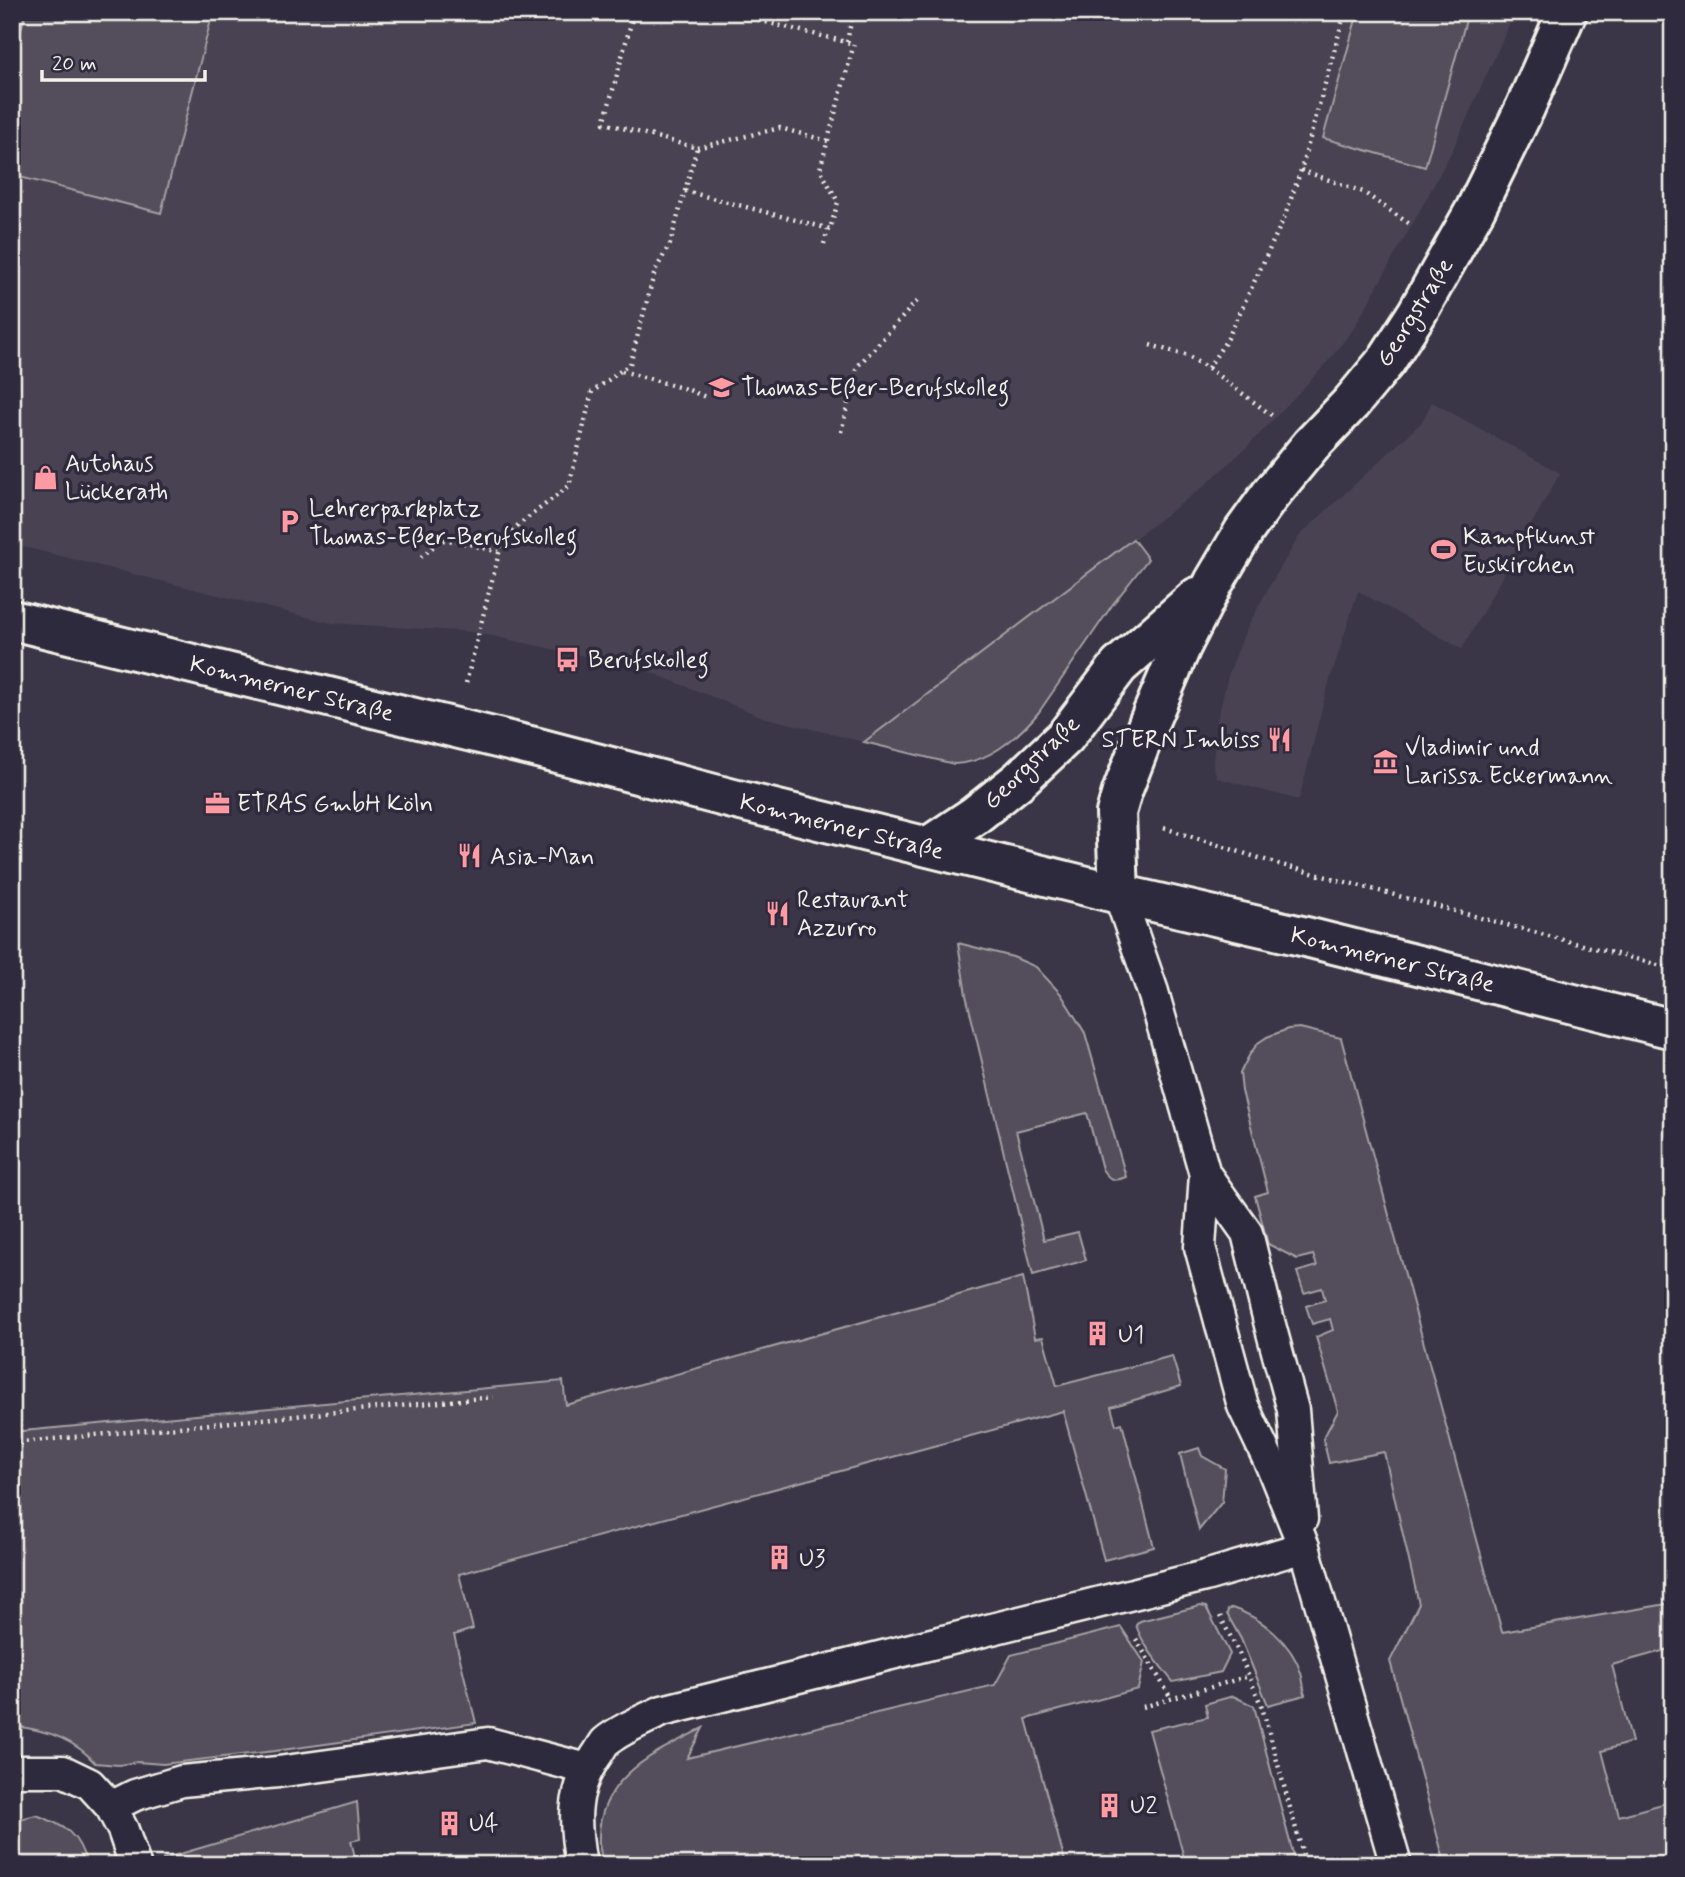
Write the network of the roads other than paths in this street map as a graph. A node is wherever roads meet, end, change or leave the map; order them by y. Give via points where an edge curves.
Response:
1 (1567, 12) edge
2 (1214, 582) junction
3 (12, 620) edge
4 (929, 846) junction
5 (1119, 894) junction
6 (1673, 1029) edge
7 (1205, 1174) junction
8 (1304, 1547) junction
9 (587, 1769) junction
10 (12, 1770) edge
11 (111, 1807) junction
12 (135, 1865) edge
13 (581, 1865) edge
14 (1396, 1865) edge

1 - 2 main road, Georgstraße via 1525,108 1417,313 1386,361 1270,495
2 - 4 main road, Georgstraße via 1119,666 1065,737 1018,781
2 - 5 main road, Georgstraße via 1181,647 1122,792 1116,813
3 - 4 main road, Kommerner Straße
4 - 5 main road, Kommerner Straße
5 - 6 main road, Kommerner Straße
5 - 7 lane via 1153,992
7 - 8 lane via 1200,1247 1243,1406
7 - 8 lane via 1247,1233 1293,1410
8 - 9 lane via 1205,1576 662,1711 605,1743
8 - 14 lane
9 - 11 lane via 488,1743 182,1782
9 - 13 lane via 577,1797 575,1831
10 - 11 lane via 63,1771 90,1784
11 - 12 lane

